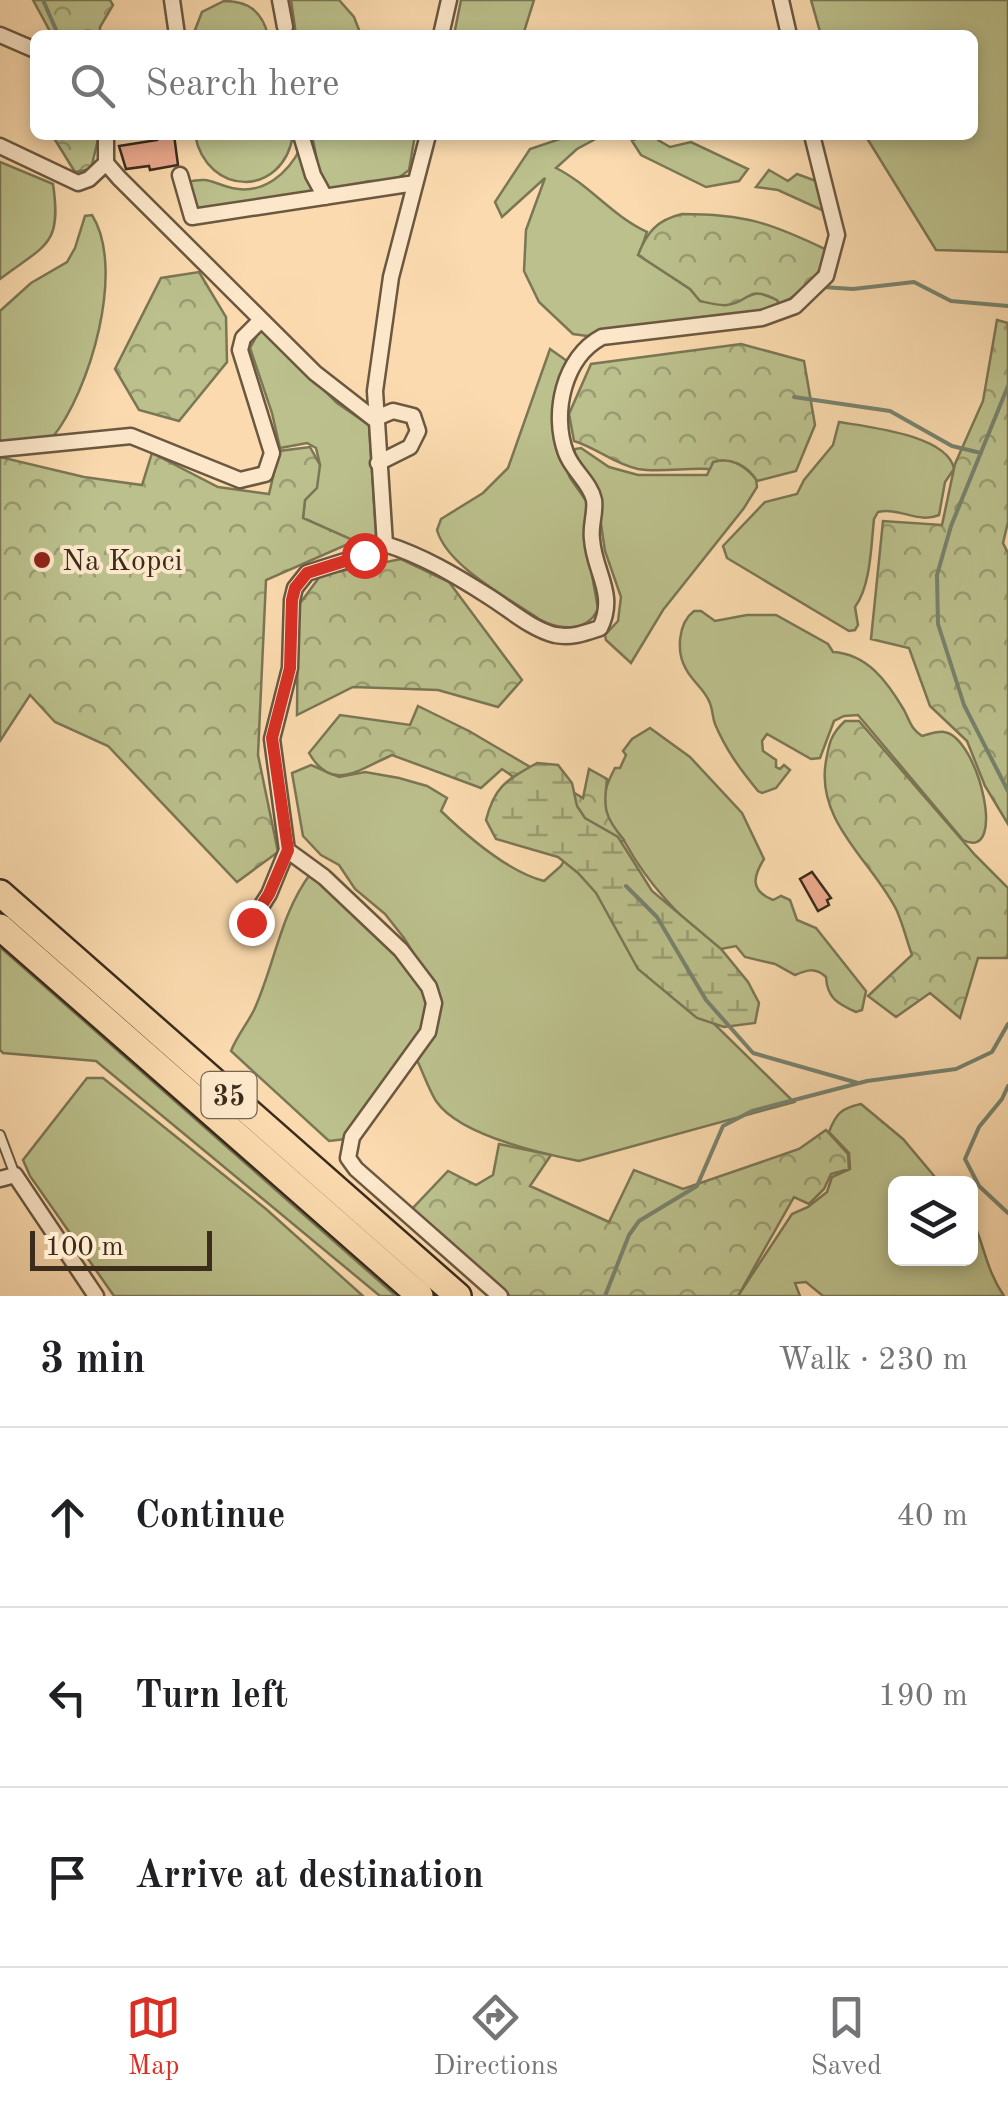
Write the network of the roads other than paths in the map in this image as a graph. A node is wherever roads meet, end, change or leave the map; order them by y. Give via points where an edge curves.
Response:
1 (172, 0) edge
2 (280, 0) edge
3 (449, 0) edge
4 (781, 0) edge
5 (285, 27) dead end
6 (176, 30) edge
7 (442, 30) edge
8 (787, 30) edge
9 (0, 35) edge
10 (30, 48) edge
11 (106, 140) edge
12 (302, 140) edge
13 (427, 140) edge
14 (813, 140) edge
15 (0, 146) edge
16 (106, 163) junction
17 (180, 175) dead end
18 (415, 184) junction
19 (325, 196) junction
20 (261, 320) junction
21 (374, 419) junction
22 (0, 449) edge
23 (378, 463) junction
24 (385, 544) junction
25 (288, 850) junction
26 (0, 894) edge
27 (251, 922) dead end
28 (0, 928) edge
29 (0, 1135) edge
30 (8, 1177) edge
31 (96, 1296) edge
32 (420, 1296) edge
33 (458, 1296) edge
34 (500, 1296) edge

1 - 6 street
2 - 5 street
3 - 7 street
4 - 8 street
9 - 10 street
11 - 16 street
12 - 19 street
13 - 18 street
14 - 24 street via 837,235 826,276 795,306 762,318 602,337 573,365 559,422 566,455 594,500 592,540 608,595 600,628 556,635 452,572
15 - 16 street via 78,183
16 - 20 street
17 - 19 street via 192,217
18 - 19 street
18 - 21 street via 388,294
20 - 21 street
20 - 22 street via 240,350 272,453 265,474 240,480 131,436
21 - 23 street
21 - 23 street via 393,410 413,416 418,431 410,447
23 - 24 street
24 - 25 street via 307,573 295,588 290,668 272,738
25 - 27 street
25 - 34 street via 401,950 434,1003 428,1032 352,1137 348,1158
26 - 33 highway, 35
28 - 32 highway, 35
29 - 30 lane
30 - 31 street

